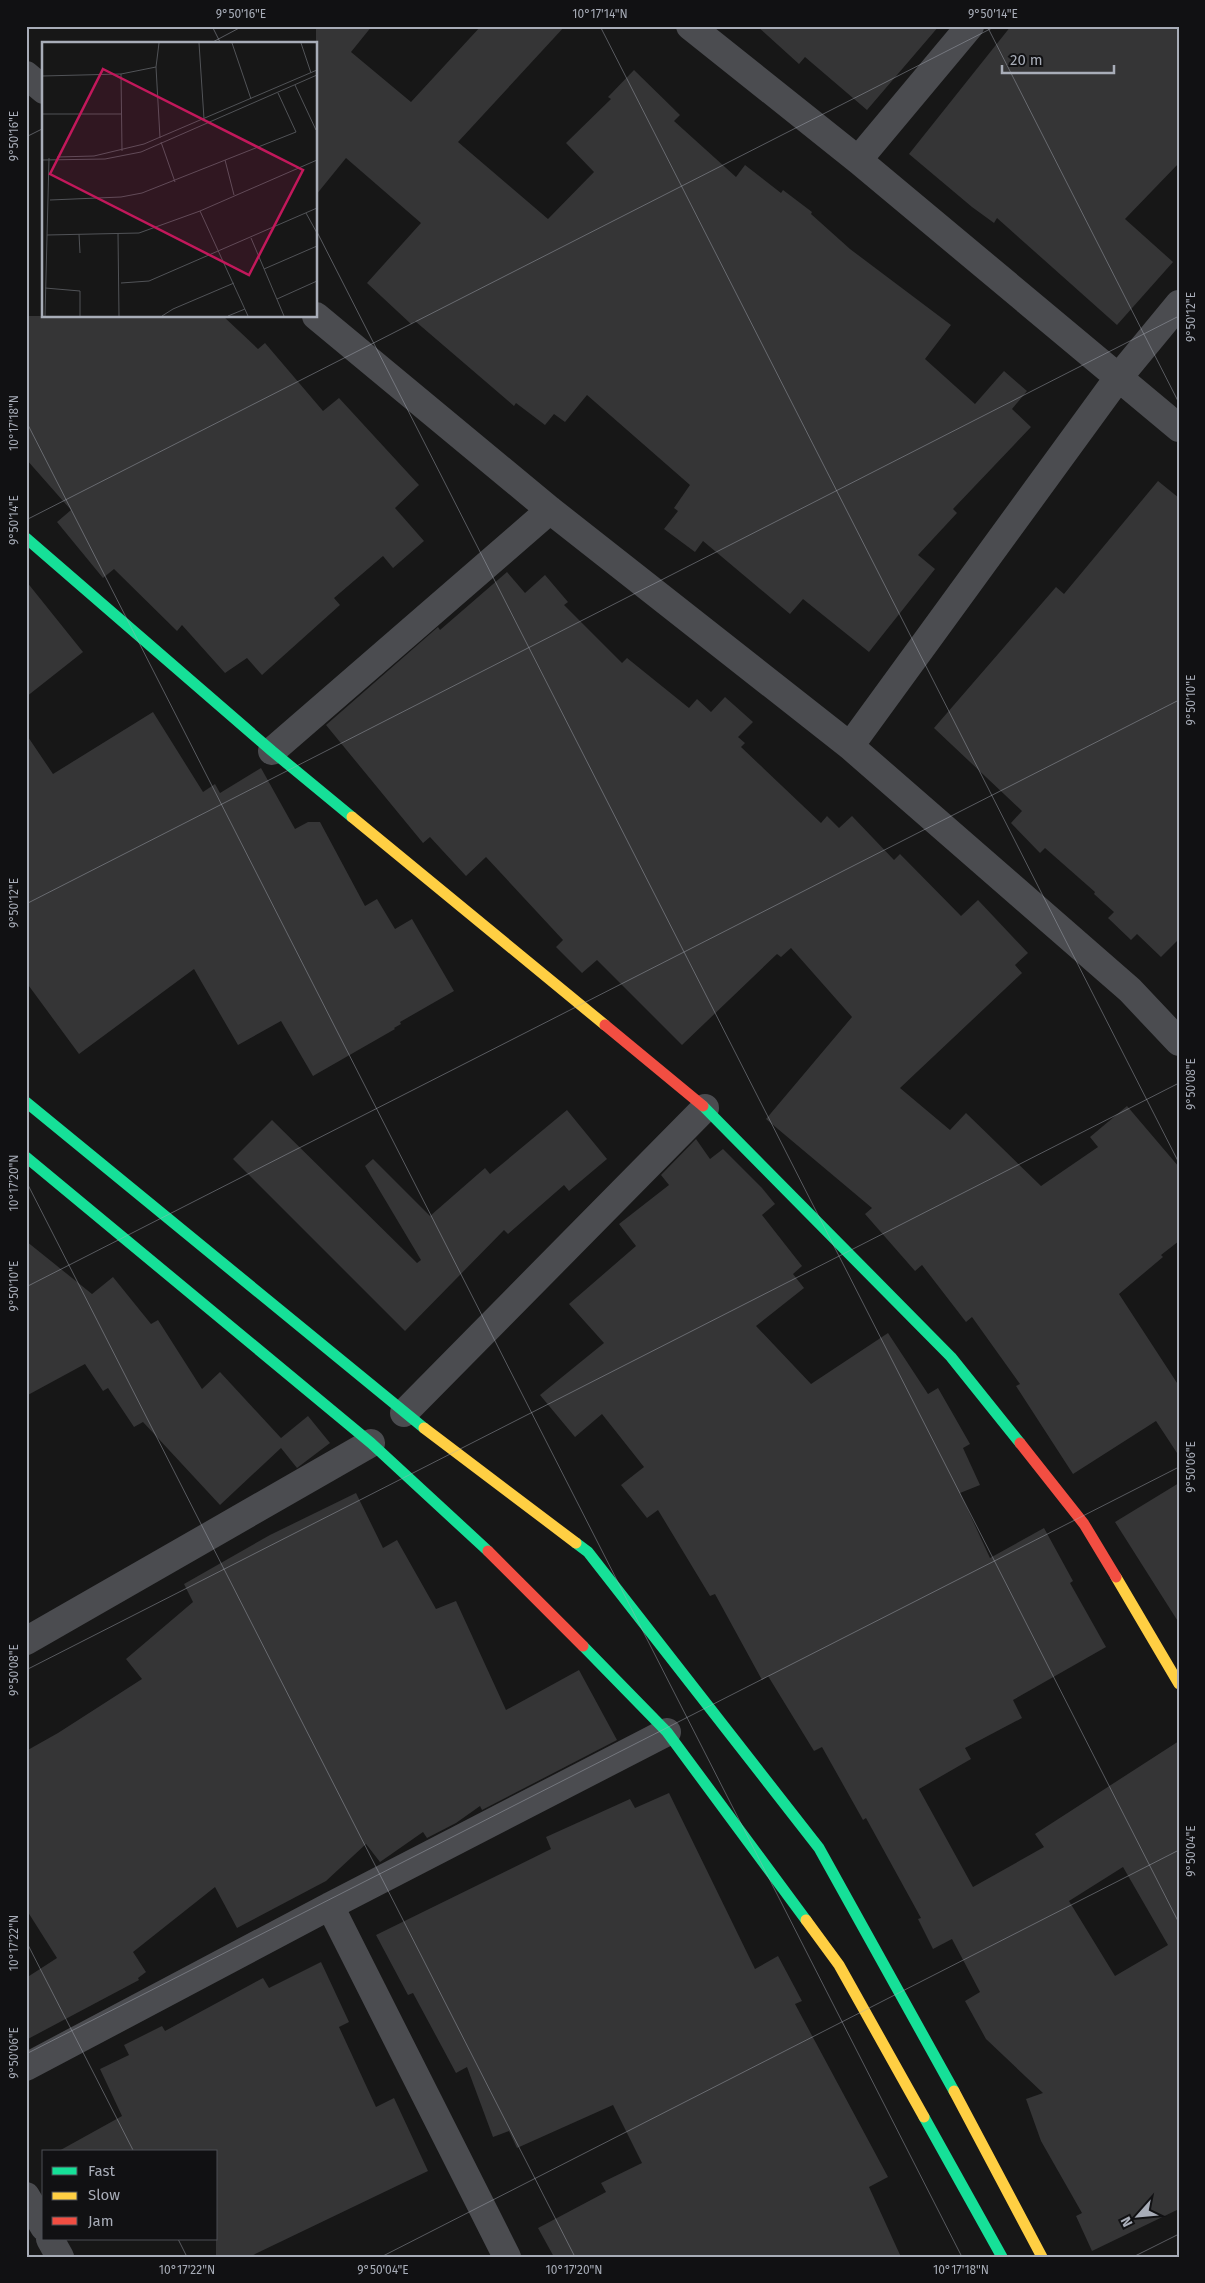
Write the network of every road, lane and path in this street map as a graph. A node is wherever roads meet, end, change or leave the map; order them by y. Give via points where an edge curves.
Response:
1 (690, 26) edge
2 (970, 26) edge
3 (26, 75) edge
4 (42, 88) edge
5 (858, 160) junction
6 (1179, 304) edge
7 (318, 318) edge
8 (1118, 378) junction
9 (1179, 428) edge
10 (550, 510) junction
11 (26, 538) edge
12 (850, 746) junction
13 (272, 751) junction
14 (1179, 1042) edge
15 (26, 1102) edge
16 (705, 1108) junction
17 (26, 1157) edge
18 (404, 1413) junction
19 (371, 1443) junction
20 (26, 1641) edge
21 (1179, 1684) edge
22 (667, 1732) junction
23 (330, 1906) junction
24 (26, 2067) edge
25 (26, 2196) edge
26 (42, 2224) edge
27 (51, 2240) edge
28 (60, 2257) edge
29 (508, 2257) edge
30 (1002, 2257) edge
31 (1042, 2257) edge

1 - 5 street
2 - 5 street
3 - 4 street
5 - 8 street
6 - 8 street
7 - 10 street
8 - 9 street
8 - 12 street
10 - 12 street
10 - 13 street
11 - 13 street
12 - 14 street via 1130,990
13 - 16 street
15 - 18 street
16 - 18 street
16 - 21 street via 951,1356 1084,1524
17 - 19 street
18 - 31 street via 588,1552 819,1848 942,2068
19 - 20 street
19 - 22 street via 503,1565
22 - 23 street
22 - 30 street via 839,1965
23 - 24 street
23 - 29 street
25 - 26 street
27 - 28 street

